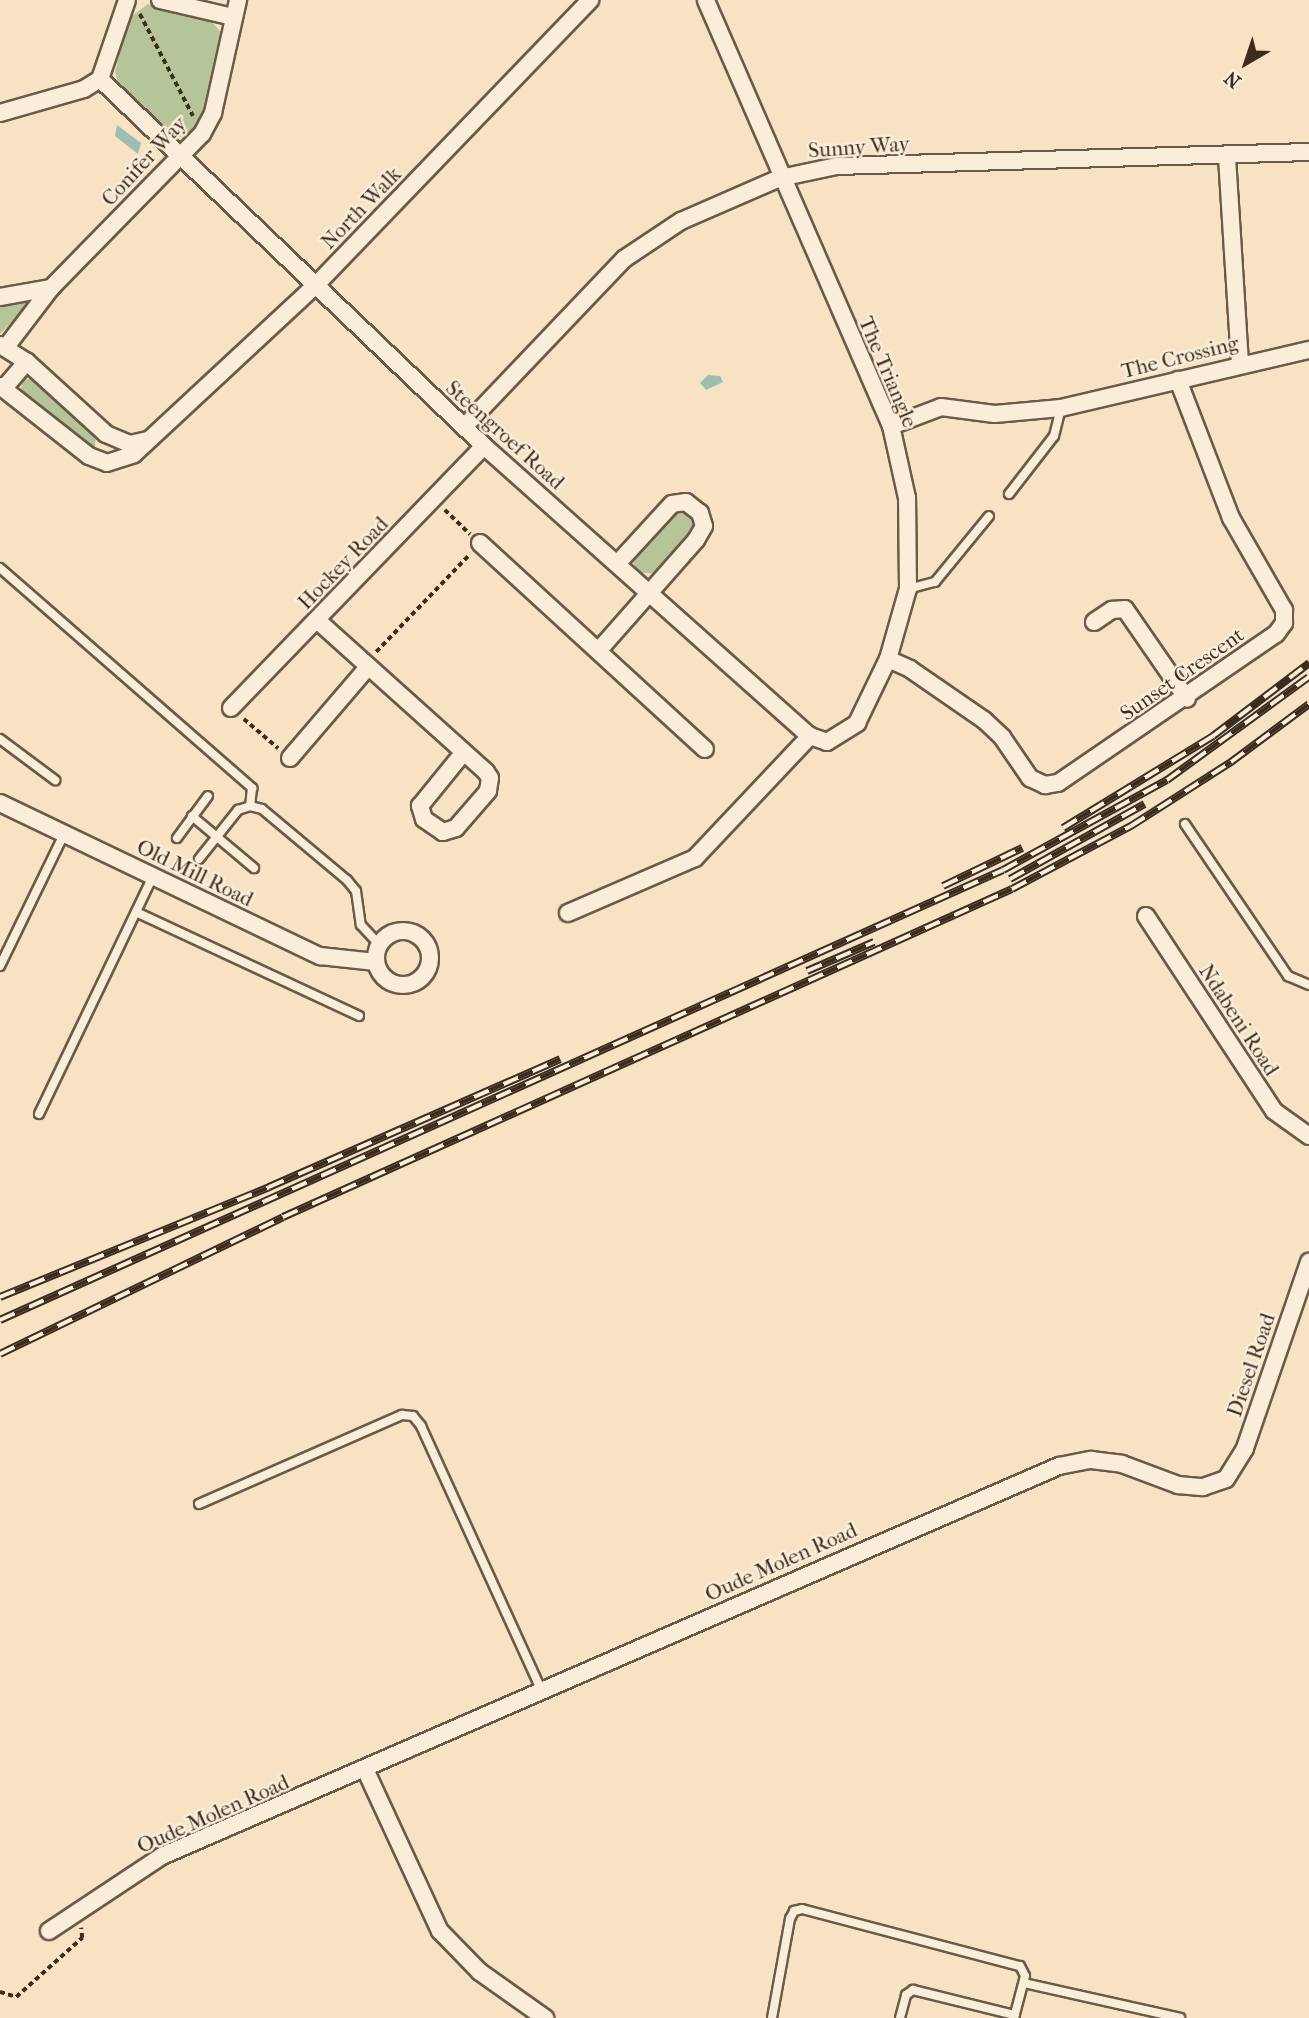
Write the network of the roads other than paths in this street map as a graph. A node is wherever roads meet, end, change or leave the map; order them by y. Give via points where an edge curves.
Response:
1 (127, 0) edge
2 (160, 0) edge
3 (237, 0) edge
4 (590, 0) edge
5 (706, 0) edge
6 (233, 17) junction
7 (100, 79) junction
8 (0, 113) edge
9 (1309, 152) edge
10 (181, 155) junction
11 (1227, 157) junction
12 (780, 178) junction
13 (315, 286) junction
14 (51, 288) junction
15 (0, 297) edge
16 (3, 346) edge
17 (1309, 350) edge
18 (27, 362) junction
19 (1240, 363) junction
20 (1178, 380) junction
21 (2, 387) edge
22 (1061, 408) junction
23 (891, 426) junction
24 (464, 427) junction
25 (154, 438) junction
26 (484, 446) junction
27 (1009, 494) dead end
28 (989, 516) dead end
29 (480, 543) road end
30 (617, 564) junction
31 (0, 568) edge
32 (908, 589) junction
33 (650, 592) junction
34 (318, 621) junction
35 (1094, 622) dead end
36 (599, 650) junction
37 (888, 659) junction
38 (367, 665) junction
39 (1187, 699) junction
40 (231, 708) road end
41 (810, 736) junction
42 (0, 739) edge
43 (705, 748) dead end
44 (463, 753) junction
45 (290, 758) road end
46 (55, 780) dead end
47 (208, 796) dead end
48 (0, 803) edge
49 (250, 806) junction
50 (192, 816) junction
51 (1185, 824) dead end
52 (64, 834) junction
53 (217, 837) junction
54 (177, 838) dead end
55 (199, 859) dead end
56 (254, 868) dead end
57 (153, 876) junction
58 (136, 912) junction
59 (568, 913) dead end
60 (1146, 916) dead end
61 (379, 944) junction
62 (376, 962) junction
63 (0, 966) edge
64 (1309, 985) edge
65 (359, 1016) dead end
66 (39, 1114) dead end
67 (1309, 1136) edge
68 (1309, 1262) edge
69 (1226, 1479) joint
70 (200, 1504) dead end
71 (542, 1691) junction
72 (365, 1769) junction
73 (49, 1931) dead end
74 (1024, 1983) junction
75 (1014, 2016) edge
76 (545, 2018) edge
77 (772, 2018) edge
78 (900, 2018) edge
79 (1180, 2018) edge

1 - 7 street
2 - 6 street
3 - 6 street, Conifer Way
4 - 13 street, North Walk
5 - 12 street, The Triangle
6 - 10 street, Conifer Way via 213,113 202,134
7 - 8 street via 84,89
7 - 10 street, Steengroef Road
9 - 11 street, Sunny Way
10 - 13 street, Steengroef Road
10 - 14 street, Conifer Way
11 - 12 street, Sunny Way via 837,166
11 - 19 street
12 - 23 street, The Triangle
12 - 24 street, Sunny Way via 681,221 624,259
13 - 24 street, Steengroef Road
13 - 25 street, North Walk
14 - 15 street
14 - 16 street, Conifer Way
16 - 18 street
17 - 19 street, The Crossing
18 - 21 street
18 - 25 street via 119,441 130,444
19 - 20 street, The Crossing
20 - 22 street, The Crossing
20 - 39 street, Sunset Crescent via 1231,519 1284,610 1284,623 1276,634
21 - 25 street, North Walk via 74,446 107,463 134,454
22 - 23 street, The Crossing via 995,414 941,407
22 - 27 lane via 1054,436
23 - 32 street, The Triangle via 907,498
24 - 26 street, Steengroef Road
26 - 30 street, Steengroef Road
26 - 34 street, Hockey Road
28 - 32 lane via 935,582
29 - 36 street
30 - 33 street, Steengroef Road
30 - 33 street via 665,509 672,504 692,506 703,519 702,532
31 - 49 lane via 252,788
32 - 37 street, The Triangle
33 - 36 street
33 - 41 street, Steengroef Road
34 - 38 street
34 - 40 street, Hockey Road
35 - 39 street via 1112,610 1125,609
36 - 43 street
37 - 39 street, Sunset Crescent via 984,720 1002,737 1030,778 1045,785 1058,783
37 - 41 street, The Triangle via 857,723 827,742
38 - 44 street
38 - 45 street
41 - 59 street via 695,858
42 - 46 lane
44 - 44 street via 486,772 491,785 456,828 443,832 424,818 420,806
47 - 50 lane
48 - 52 street, Old Mill Road
49 - 53 lane via 238,810
49 - 61 lane via 262,809 347,880 356,891 361,925
50 - 53 lane
50 - 54 lane
51 - 64 lane via 1288,976
52 - 57 street, Old Mill Road
52 - 63 lane
53 - 55 lane
53 - 56 lane
57 - 58 lane
57 - 62 street, Old Mill Road via 320,956
58 - 65 lane
58 - 66 lane
60 - 67 street, Ndabeni Road via 1274,1111
61 - 62 street
61 - 62 street via 394,932 412,933 426,945 429,963 420,979 402,985 385,978
68 - 69 street, Diesel Road via 1245,1448
69 - 71 street, Oude Molen Road via 1191,1486 1122,1464 1091,1460 1059,1466
70 - 71 lane via 402,1415 412,1416 421,1426
71 - 72 street, Oude Molen Road
72 - 73 street, Oude Molen Road via 162,1856
72 - 76 street via 440,1931 480,1972
74 - 75 lane
74 - 77 lane via 1020,1966 802,1909 794,1911 790,1919
74 - 79 lane
75 - 78 lane via 914,1990 906,1995

